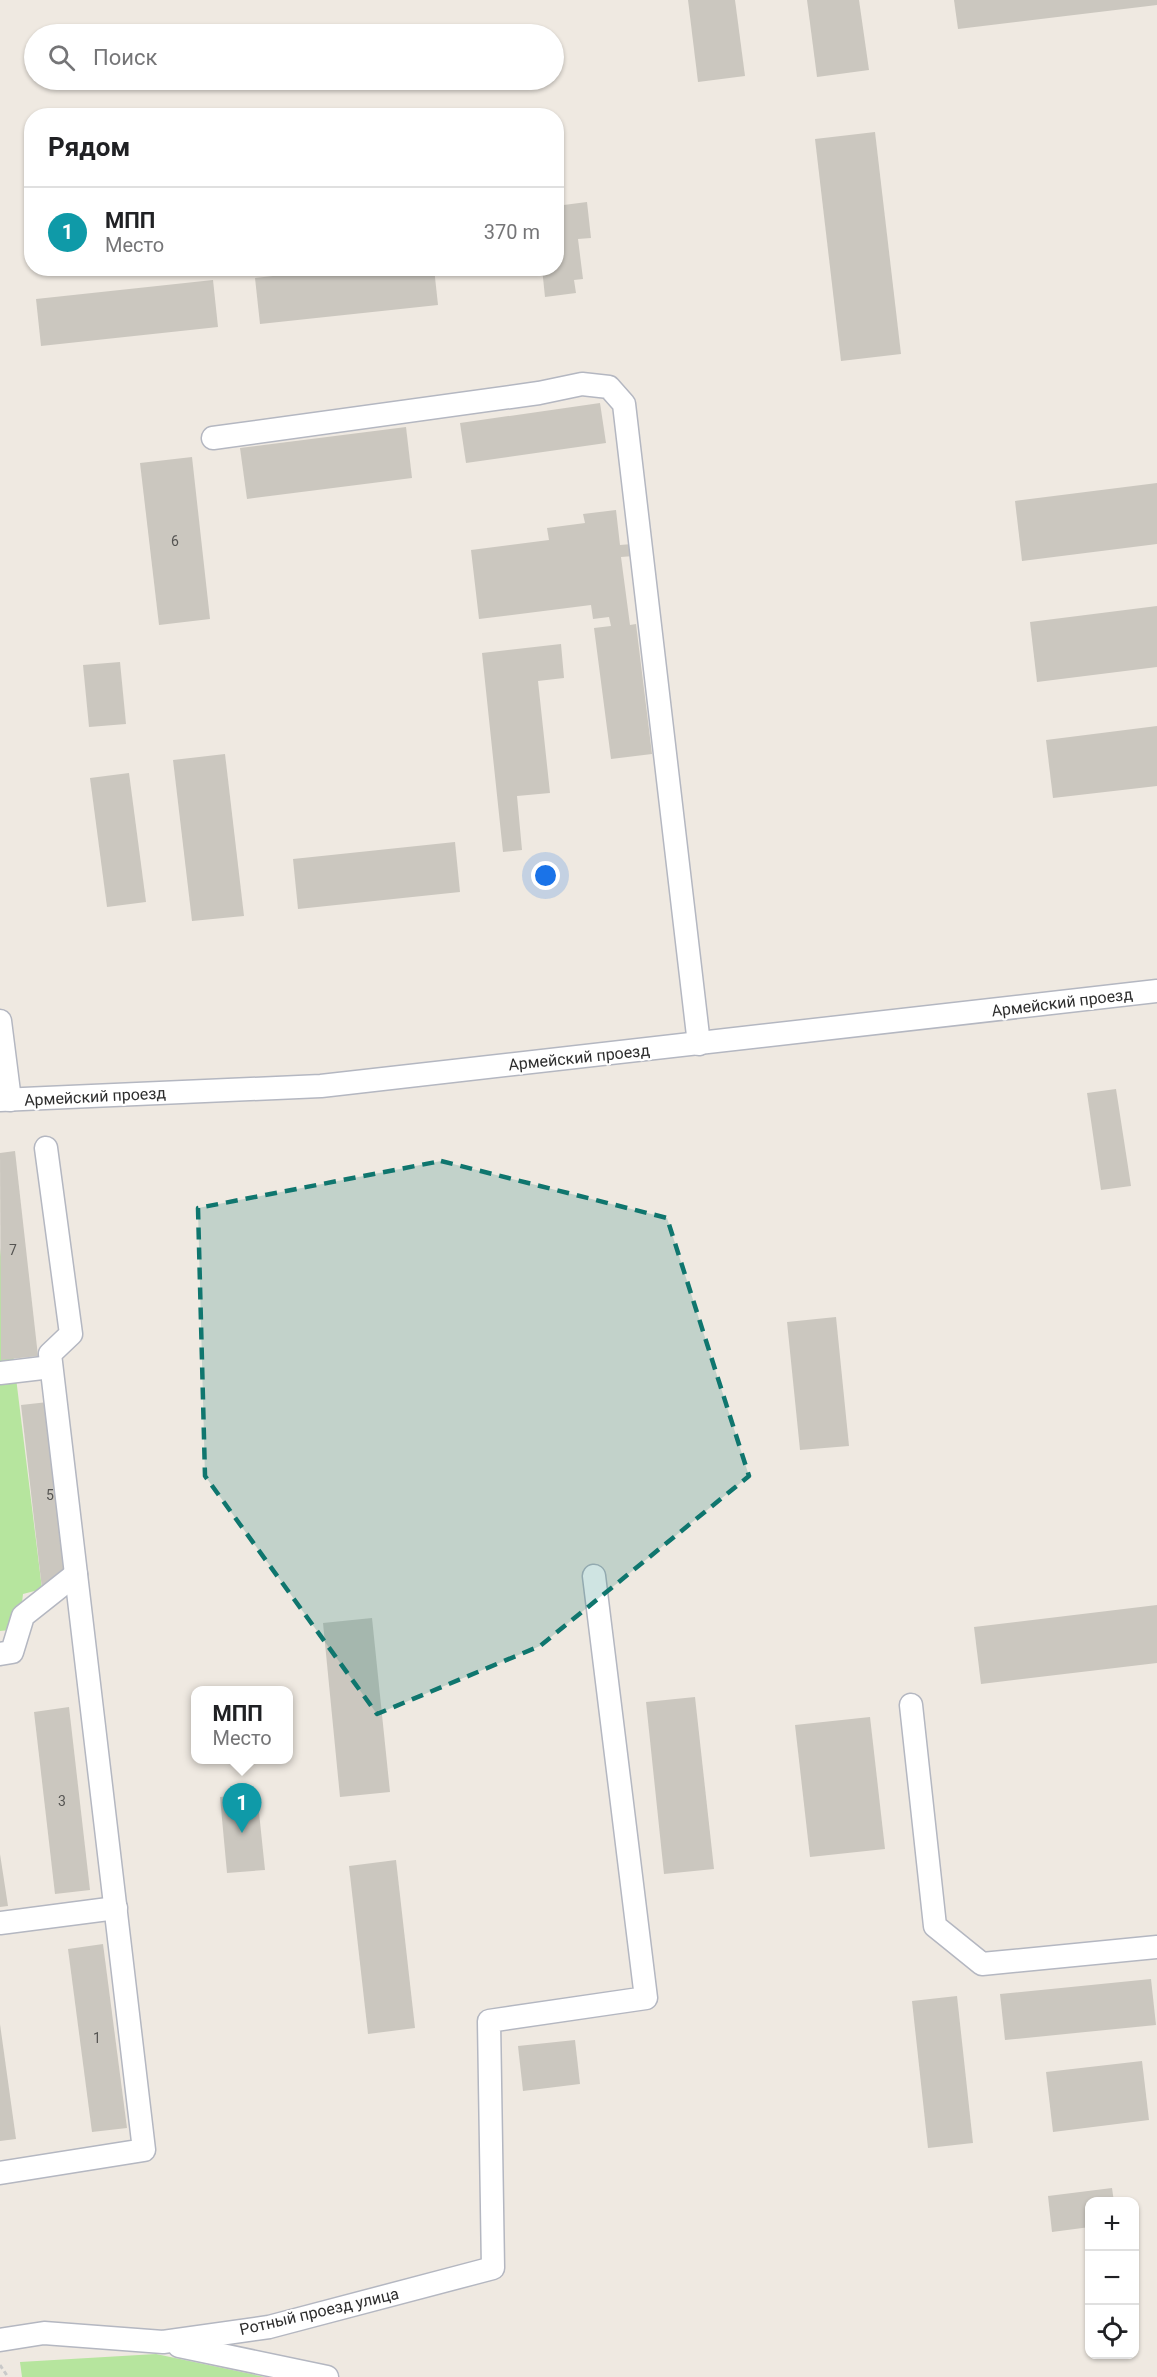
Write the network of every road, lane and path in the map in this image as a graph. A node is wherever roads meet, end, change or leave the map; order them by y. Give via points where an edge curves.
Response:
1 (213, 438) dead end
2 (1157, 991) edge
3 (0, 1021) edge
4 (699, 1044) junction
5 (5, 1100) edge
6 (46, 1148) dead end
7 (51, 1367) junction
8 (0, 1373) edge
9 (76, 1574) junction
10 (594, 1576) dead end
11 (0, 1654) edge
12 (911, 1705) dead end
13 (116, 1908) junction
14 (0, 1923) edge
15 (1157, 1947) edge
16 (0, 2173) edge
17 (0, 2340) edge
18 (163, 2342) junction
19 (0, 2365) edge
20 (8, 2377) edge
21 (327, 2377) edge

1 - 4 street via 582,384 609,387 624,404
2 - 4 street, Армейский проезд
3 - 5 street
4 - 5 street, Армейский проезд via 321,1086
6 - 7 street via 71,1334 50,1354
7 - 8 street
7 - 9 street
9 - 11 street via 23,1616 12,1652
9 - 13 street
10 - 18 street, Ротный проезд улица via 646,1998 489,2021 493,2268 269,2326
12 - 15 street via 934,1926 982,1964
13 - 14 street
13 - 16 street via 144,2150
17 - 18 street, Ротный проезд улица via 44,2333
18 - 21 street
19 - 20 path

